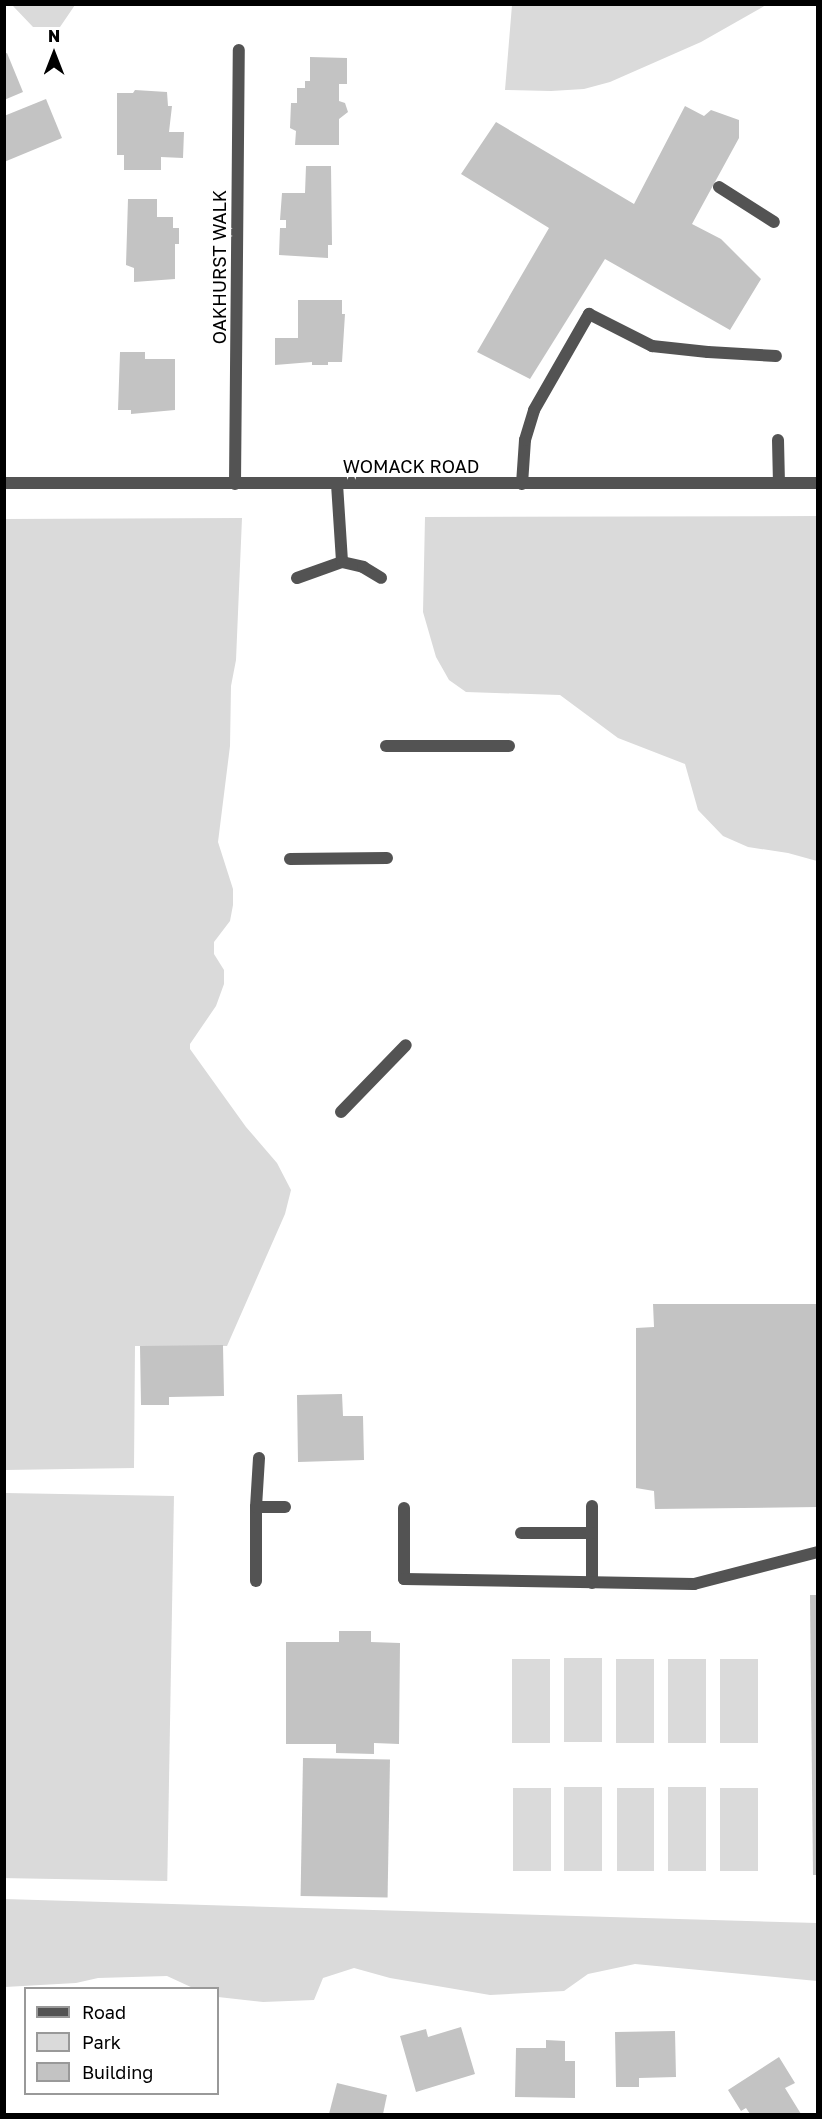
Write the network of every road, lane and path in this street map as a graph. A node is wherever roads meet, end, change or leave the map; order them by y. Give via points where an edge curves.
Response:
1 (239, 50) dead end
2 (719, 187) dead end
3 (774, 222) dead end
4 (776, 356) dead end
5 (778, 440) dead end
6 (4, 483) edge
7 (779, 483) junction
8 (818, 483) edge
9 (235, 484) junction
10 (337, 484) junction
11 (522, 484) junction
12 (342, 562) junction
13 (297, 578) dead end
14 (381, 578) dead end
15 (386, 746) dead end
16 (509, 746) dead end
17 (387, 858) dead end
18 (290, 859) dead end
19 (406, 1045) dead end
20 (341, 1112) dead end
21 (259, 1458) dead end
22 (256, 1506) junction
23 (285, 1506) dead end
24 (592, 1506) dead end
25 (404, 1508) dead end
26 (521, 1533) dead end
27 (592, 1533) junction
28 (818, 1552) edge
29 (256, 1581) dead end
30 (592, 1583) junction

1 - 9 street, OAKHURST WALK
2 - 3 street
4 - 11 street via 652,346 589,314 538,403 525,440
5 - 7 street
6 - 9 street, WOMACK ROAD
7 - 8 street, WOMACK ROAD
7 - 11 street, WOMACK ROAD
9 - 10 street, WOMACK ROAD
10 - 11 street, WOMACK ROAD
10 - 12 street
12 - 13 street
12 - 14 street via 363,567
15 - 16 street
17 - 18 street
19 - 20 street
21 - 22 street
22 - 23 street
22 - 29 street
24 - 27 street
25 - 30 street via 404,1579
26 - 27 street
27 - 30 street
28 - 30 street via 694,1584

